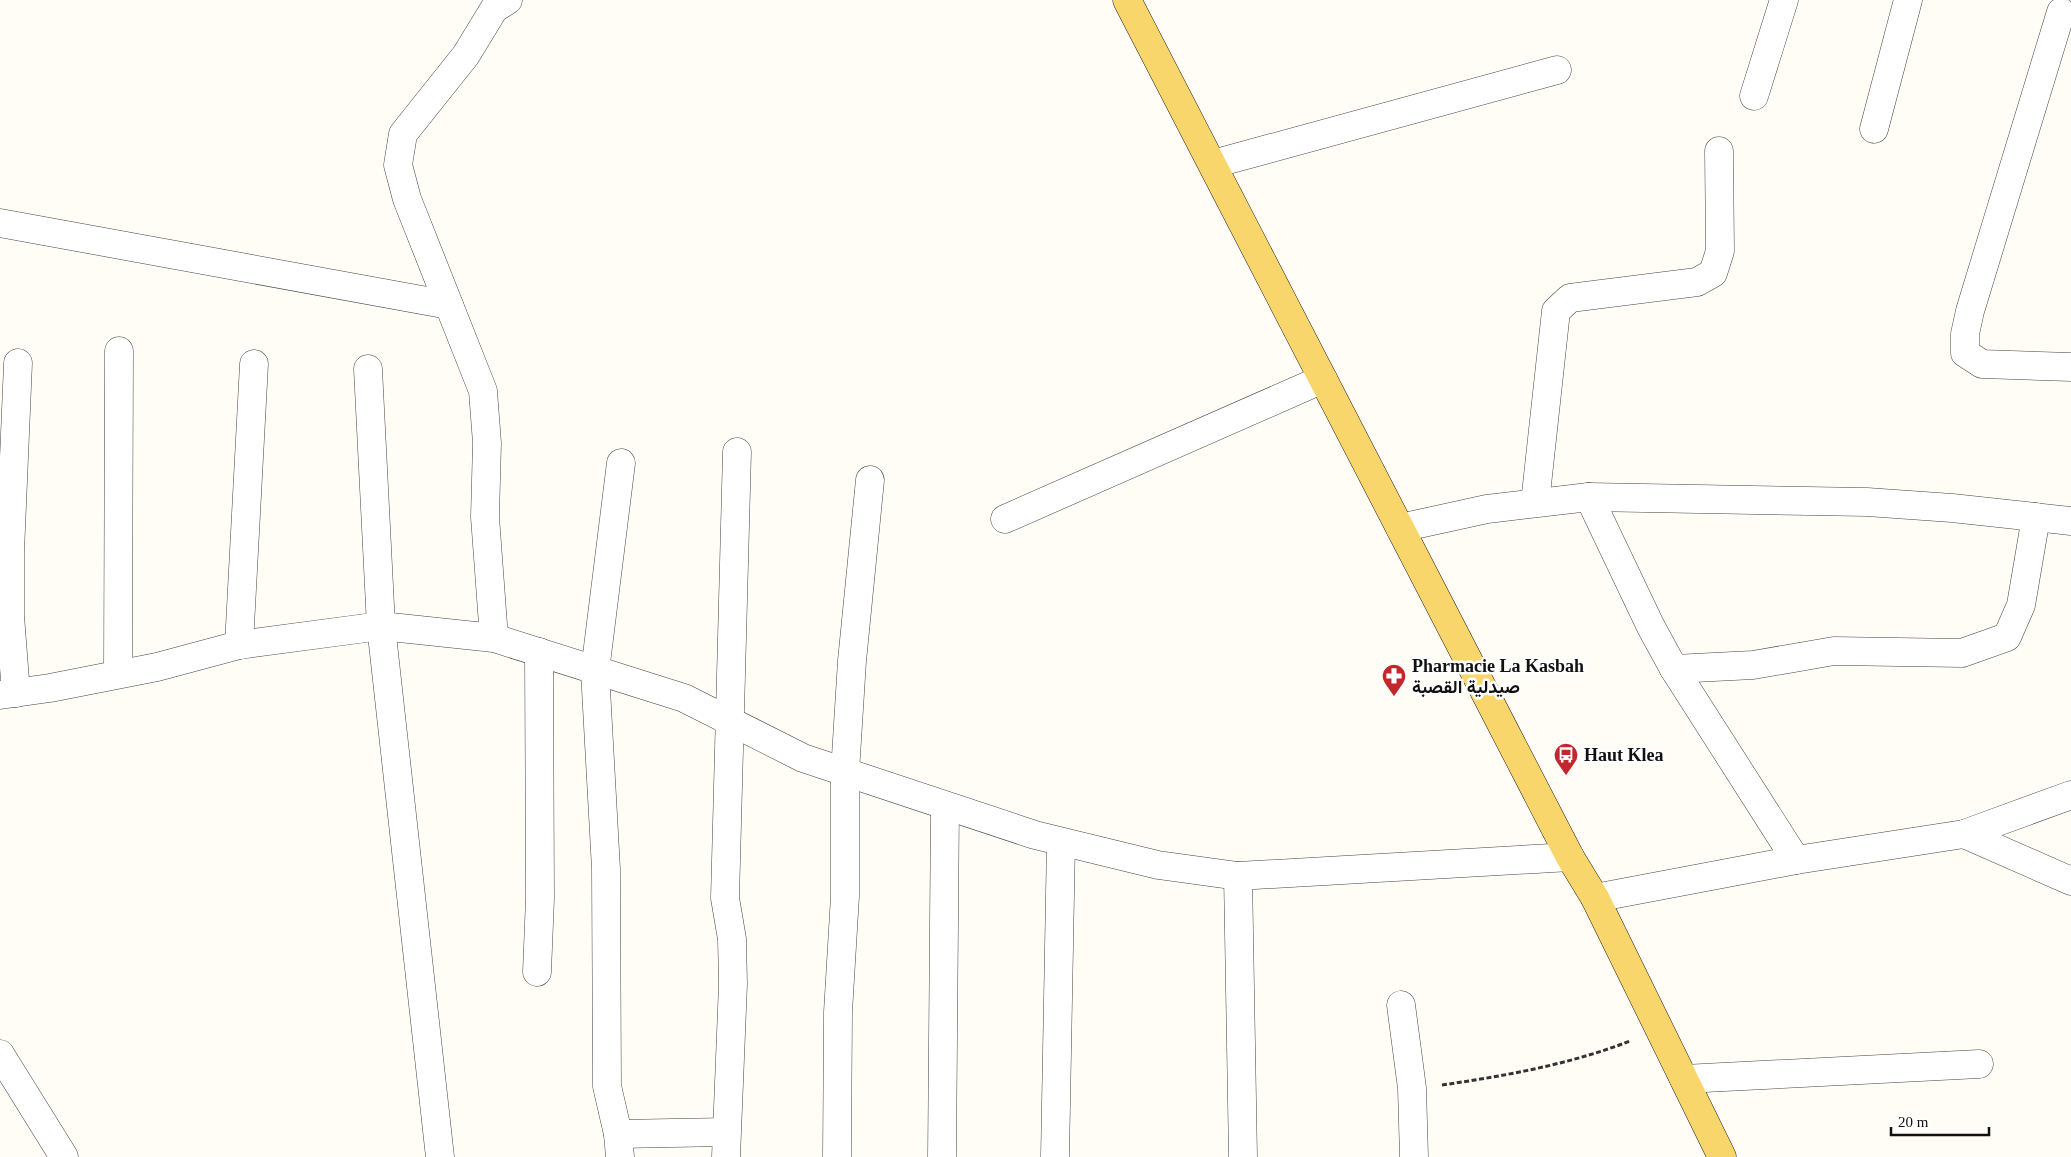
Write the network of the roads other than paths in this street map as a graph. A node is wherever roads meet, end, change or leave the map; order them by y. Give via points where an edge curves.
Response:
1 (508, 0) edge
2 (1127, 0) edge
3 (1784, 0) edge
4 (1908, 0) edge
5 (2060, 11) edge
6 (1558, 70) dead end
7 (1754, 96) dead end
8 (1874, 130) dead end
9 (1719, 151) dead end
10 (1212, 164) junction
11 (0, 223) edge
12 (449, 305) junction
13 (119, 351) dead end
14 (18, 363) dead end
15 (254, 364) dead end
16 (2070, 364) edge
17 (368, 369) dead end
18 (1323, 379) junction
19 (737, 452) dead end
20 (621, 463) dead end
21 (870, 480) dead end
22 (1589, 497) junction
23 (1535, 504) junction
24 (2036, 518) junction
25 (1005, 519) dead end
26 (2071, 522) edge
27 (1400, 528) junction
28 (381, 626) junction
29 (494, 638) junction
30 (239, 645) junction
31 (539, 652) junction
32 (1674, 669) junction
33 (595, 671) junction
34 (118, 673) junction
35 (8, 694) edge
36 (730, 721) junction
37 (845, 772) junction
38 (2071, 795) edge
39 (945, 806) junction
40 (1964, 834) junction
41 (1061, 842) junction
42 (1570, 857) junction
43 (1796, 860) junction
44 (1238, 876) junction
45 (2071, 881) edge
46 (1595, 898) junction
47 (537, 972) dead end
48 (1401, 1005) dead end
49 (0, 1054) edge
50 (1979, 1064) dead end
51 (1684, 1079) junction
52 (726, 1144) edge
53 (619, 1145) edge
54 (64, 1157) edge
55 (440, 1157) edge
56 (838, 1157) edge
57 (942, 1157) edge
58 (1055, 1157) edge
59 (1243, 1157) edge
60 (1414, 1157) edge
61 (1722, 1157) edge

1 - 12 street via 494,9 466,55 403,134 398,165 400,174
2 - 10 main road
3 - 7 street
4 - 8 street
5 - 16 street via 1970,311 1965,353 1982,364
6 - 10 street
9 - 23 street via 1720,251 1713,273 1697,282 1570,298 1556,311
10 - 18 main road
11 - 12 street
12 - 29 street via 483,391 488,442 485,517
13 - 34 street
14 - 35 street
15 - 30 street
17 - 28 street
18 - 25 street
18 - 27 main road
19 - 36 street
20 - 33 street
21 - 37 street
22 - 23 street
22 - 24 street via 1867,502
22 - 32 street
23 - 27 street
24 - 26 street
24 - 32 street via 2020,605 2007,637 1962,653 1834,652 1753,665
27 - 42 main road
28 - 29 street
28 - 30 street
28 - 55 street
29 - 31 street
30 - 34 street via 157,667
31 - 33 street
31 - 47 street via 540,898
32 - 43 street
33 - 36 street via 684,698
33 - 53 street via 606,869 607,1086
34 - 35 street
36 - 37 street via 804,758
36 - 52 street via 725,898 732,939 733,984
37 - 39 street
37 - 56 street via 845,896 838,1012
38 - 40 street
39 - 41 street
39 - 57 street
40 - 43 street
40 - 45 street
41 - 44 street via 1158,865
41 - 58 street
42 - 44 street
42 - 46 main road
43 - 46 street
44 - 59 street
46 - 51 main road
48 - 60 street via 1412,1088
49 - 54 street
50 - 51 street
51 - 61 main road
52 - 53 street

